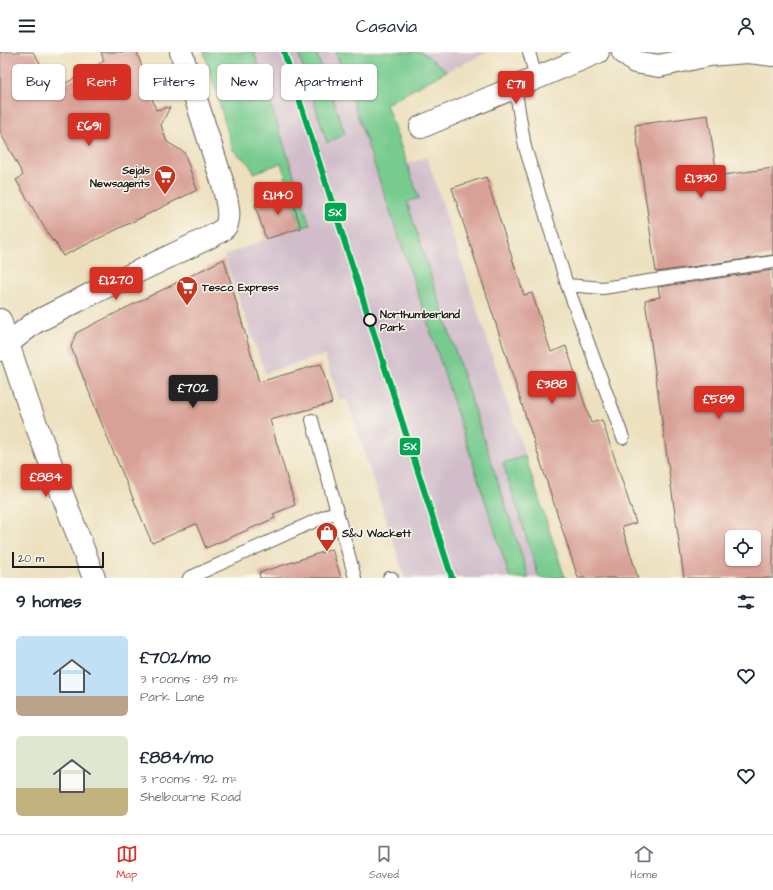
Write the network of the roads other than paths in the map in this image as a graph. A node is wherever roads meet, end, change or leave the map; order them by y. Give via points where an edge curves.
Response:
1 (181, 52) edge
2 (529, 52) edge
3 (598, 52) edge
4 (623, 52) edge
5 (747, 52) edge
6 (773, 55) edge
7 (536, 78) junction
8 (515, 87) junction
9 (421, 127) dead end
10 (773, 262) edge
11 (567, 285) junction
12 (0, 320) edge
13 (4, 347) edge
14 (312, 420) dead end
15 (623, 438) dead end
16 (337, 511) junction
17 (94, 578) edge
18 (189, 578) edge
19 (355, 578) edge

1 - 13 street via 223,184 228,206 226,226 210,237 34,323
2 - 7 lane
3 - 7 street
4 - 5 street via 635,62 659,66 709,55
5 - 6 street
7 - 8 street
8 - 9 street
8 - 11 lane via 525,147
10 - 11 lane via 603,288
11 - 15 lane
12 - 13 street
13 - 17 street
14 - 16 lane
16 - 18 lane
16 - 19 lane

